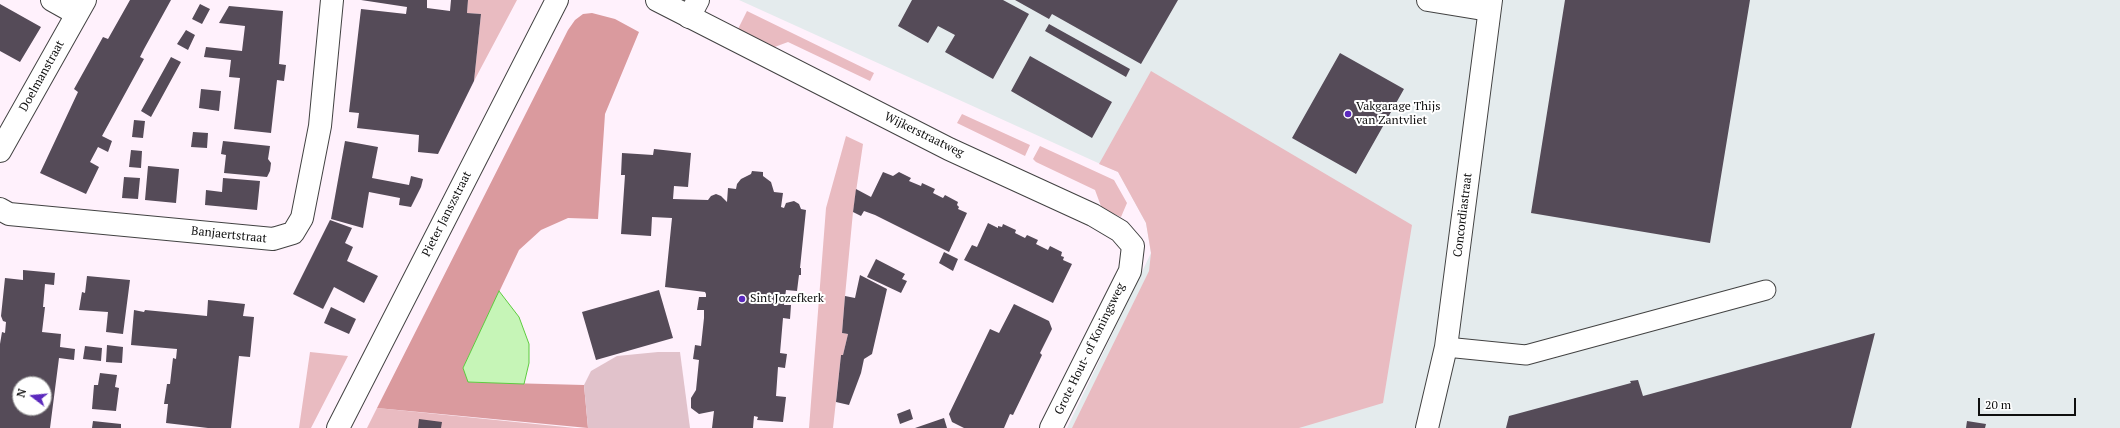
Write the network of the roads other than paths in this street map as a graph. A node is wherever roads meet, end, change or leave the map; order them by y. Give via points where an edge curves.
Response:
1 (52, 0) edge
2 (332, 0) edge
3 (557, 0) edge
4 (657, 0) edge
5 (1428, 0) edge
6 (1490, 5) edge
7 (81, 7) edge
8 (694, 8) edge
9 (0, 151) edge
10 (0, 209) edge
11 (1130, 271) joint
12 (1766, 290) dead end
13 (1446, 347) junction
14 (338, 428) edge
15 (1051, 428) edge
16 (1427, 428) edge

1 - 7 street
2 - 10 street, Banjaertstraat via 320,126 302,218 293,233 273,239 9,214
3 - 14 street, Pieter Janszstraat
4 - 8 street, Wijkerstraatweg
5 - 6 street
6 - 13 street, Concordiastraat
7 - 9 street, Doelmanstraat
8 - 11 street, Wijkerstraatweg via 949,148 1093,215 1120,231 1133,246
11 - 15 street, Grote Hout- of Koningsweg
12 - 13 lane via 1526,355
13 - 16 street, Concordiastraat

